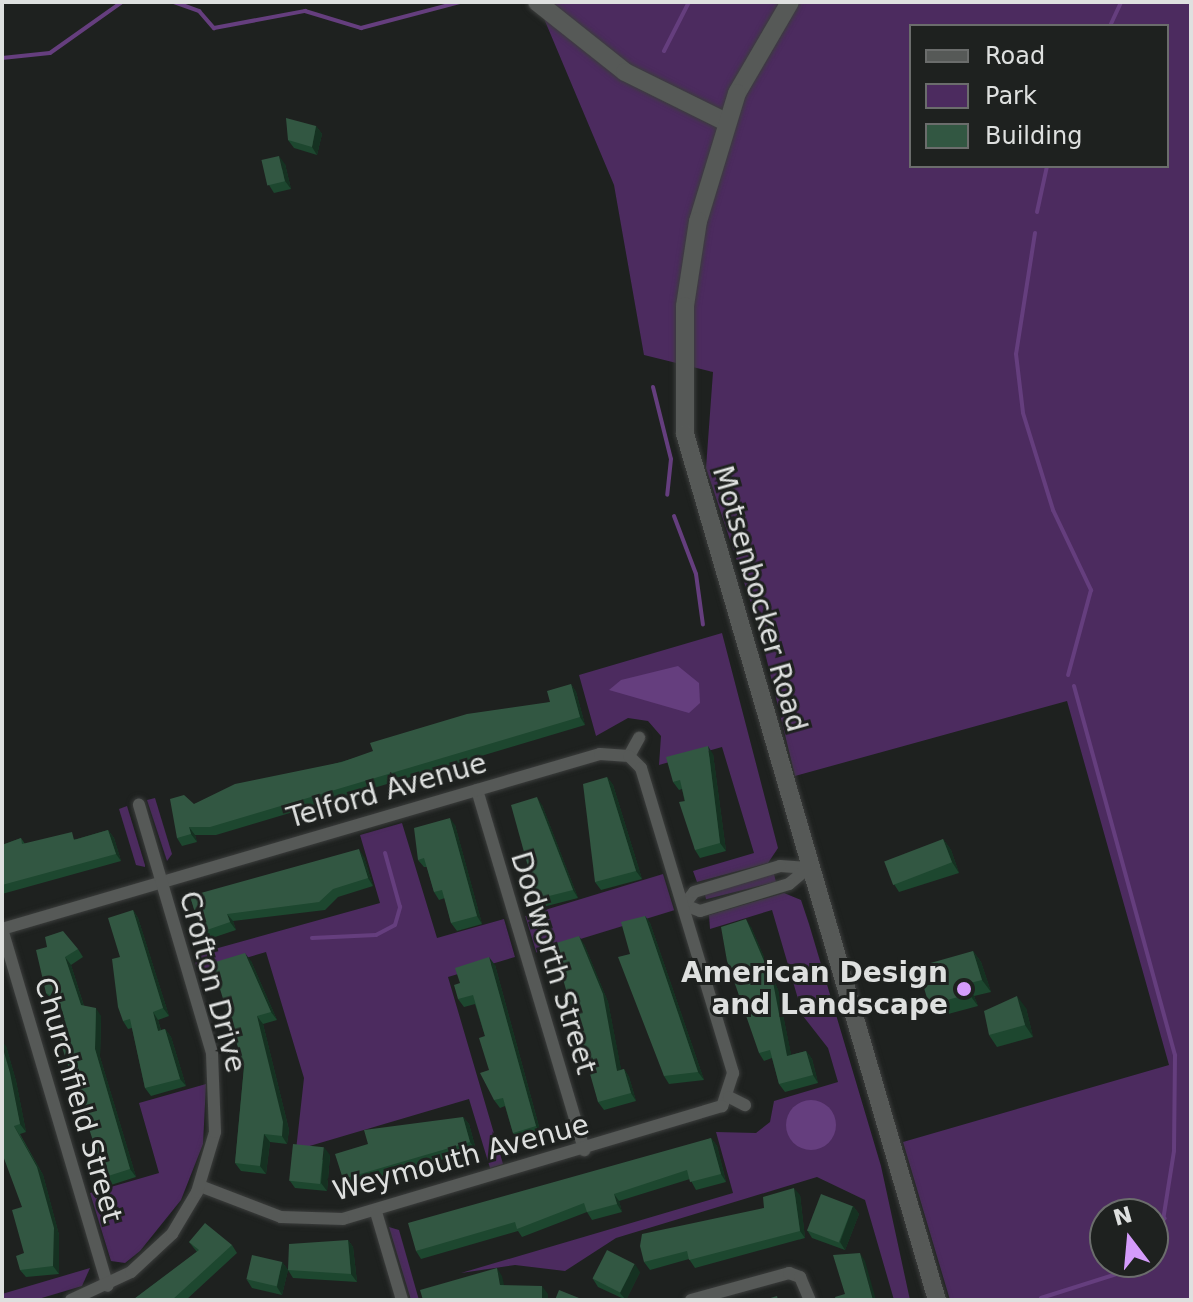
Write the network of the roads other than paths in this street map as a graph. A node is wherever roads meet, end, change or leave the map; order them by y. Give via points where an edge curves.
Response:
1 (537, 2) edge
2 (790, 2) edge
3 (726, 122) junction
4 (639, 738) dead end
5 (629, 756) junction
6 (477, 790) junction
7 (139, 805) dead end
8 (808, 868) junction
9 (160, 883) junction
10 (684, 905) junction
11 (2, 929) edge
12 (729, 1097) junction
13 (745, 1105) dead end
14 (584, 1150) junction
15 (200, 1186) junction
16 (376, 1212) junction
17 (108, 1286) junction
18 (71, 1300) edge
19 (402, 1300) edge
20 (691, 1300) edge
21 (810, 1300) edge
22 (937, 1300) edge

1 - 3 main road via 625,72
2 - 3 main road, Motsenbocker Road via 755,55
3 - 8 main road, Motsenbocker Road via 690,264 685,434
4 - 5 street
5 - 6 street, Telford Avenue via 600,754
5 - 10 street via 645,776
6 - 9 street, Telford Avenue
6 - 14 street, Dodworth Street
7 - 9 street, Crofton Drive
8 - 10 street via 780,866 694,892
8 - 10 street via 789,884 700,911
8 - 22 main road, Motsenbocker Road
9 - 11 street, Telford Avenue
9 - 15 street, Crofton Drive via 216,1076 215,1132
10 - 12 street via 733,1073
11 - 17 street, Churchfield Street
12 - 13 street
12 - 14 street, Weymouth Avenue via 710,1113
14 - 16 street, Weymouth Avenue
15 - 16 street, Weymouth Avenue via 281,1217 328,1220
15 - 17 street, Crofton Drive via 163,1244
16 - 19 street
17 - 18 street, Crofton Drive
20 - 21 street via 789,1273 800,1277

